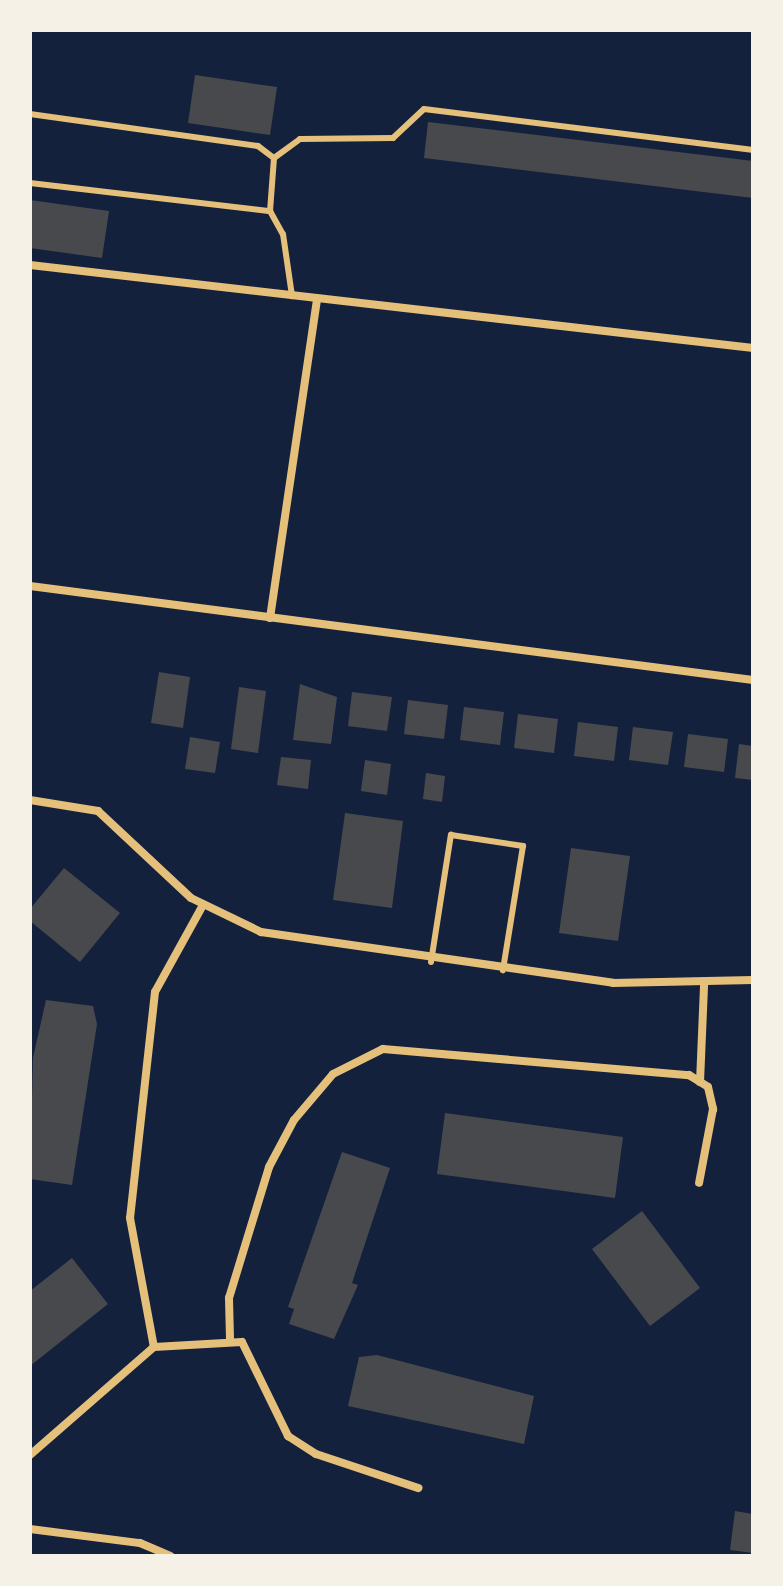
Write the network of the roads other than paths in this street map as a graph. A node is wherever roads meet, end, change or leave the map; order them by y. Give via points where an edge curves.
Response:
1 (30, 114) edge
2 (753, 150) edge
3 (274, 158) junction
4 (30, 183) edge
5 (270, 211) junction
6 (30, 265) edge
7 (292, 296) junction
8 (317, 299) junction
9 (753, 348) edge
10 (30, 586) edge
11 (270, 618) junction
12 (753, 680) edge
13 (30, 800) edge
14 (203, 905) junction
15 (431, 962) junction
16 (503, 970) junction
17 (753, 980) edge
18 (704, 985) junction
19 (700, 1082) junction
20 (699, 1183) dead end
21 (230, 1339) junction
22 (154, 1347) junction
23 (30, 1455) edge
24 (418, 1488) dead end
25 (30, 1529) edge
26 (170, 1556) edge

1 - 3 lane via 258,146
2 - 3 lane via 424,109 393,138 300,139
3 - 5 lane
4 - 5 lane
5 - 7 lane via 283,234
6 - 7 street
7 - 8 street
8 - 9 street
8 - 11 street
10 - 11 street
11 - 12 street
13 - 14 street via 98,811
14 - 15 street via 274,936
14 - 22 street via 155,992 131,1203
15 - 16 street
15 - 16 lane via 451,835 523,846
16 - 18 street
17 - 18 street
18 - 19 street
19 - 20 street via 713,1109
19 - 21 street via 405,1046 351,1062 303,1107 269,1167 229,1298
21 - 22 street
21 - 24 street via 242,1342 288,1436 316,1454
22 - 23 street
25 - 26 street via 140,1543

